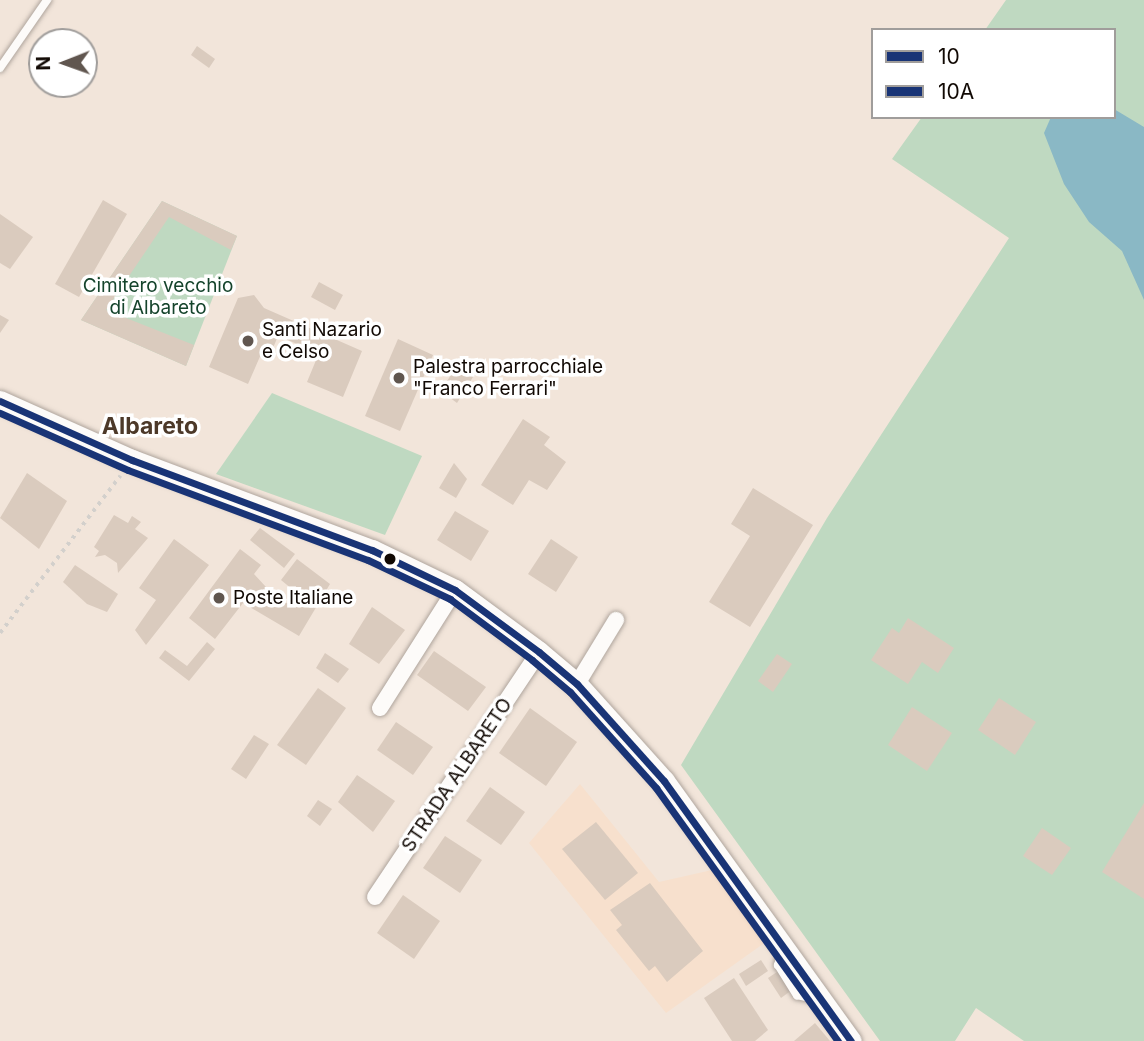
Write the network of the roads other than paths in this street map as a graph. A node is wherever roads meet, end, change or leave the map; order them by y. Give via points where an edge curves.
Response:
1 (47, 0) edge
2 (0, 68) edge
3 (0, 401) edge
4 (455, 590) junction
5 (616, 620) dead end
6 (539, 652) junction
7 (577, 684) junction
8 (380, 708) dead end
9 (375, 897) dead end
10 (851, 1041) edge

1 - 2 lane
3 - 4 street via 132,460 360,545
4 - 6 street
4 - 8 street
5 - 7 street
6 - 7 street
6 - 9 street, STRADA ALBARETO
7 - 10 street via 664,780

